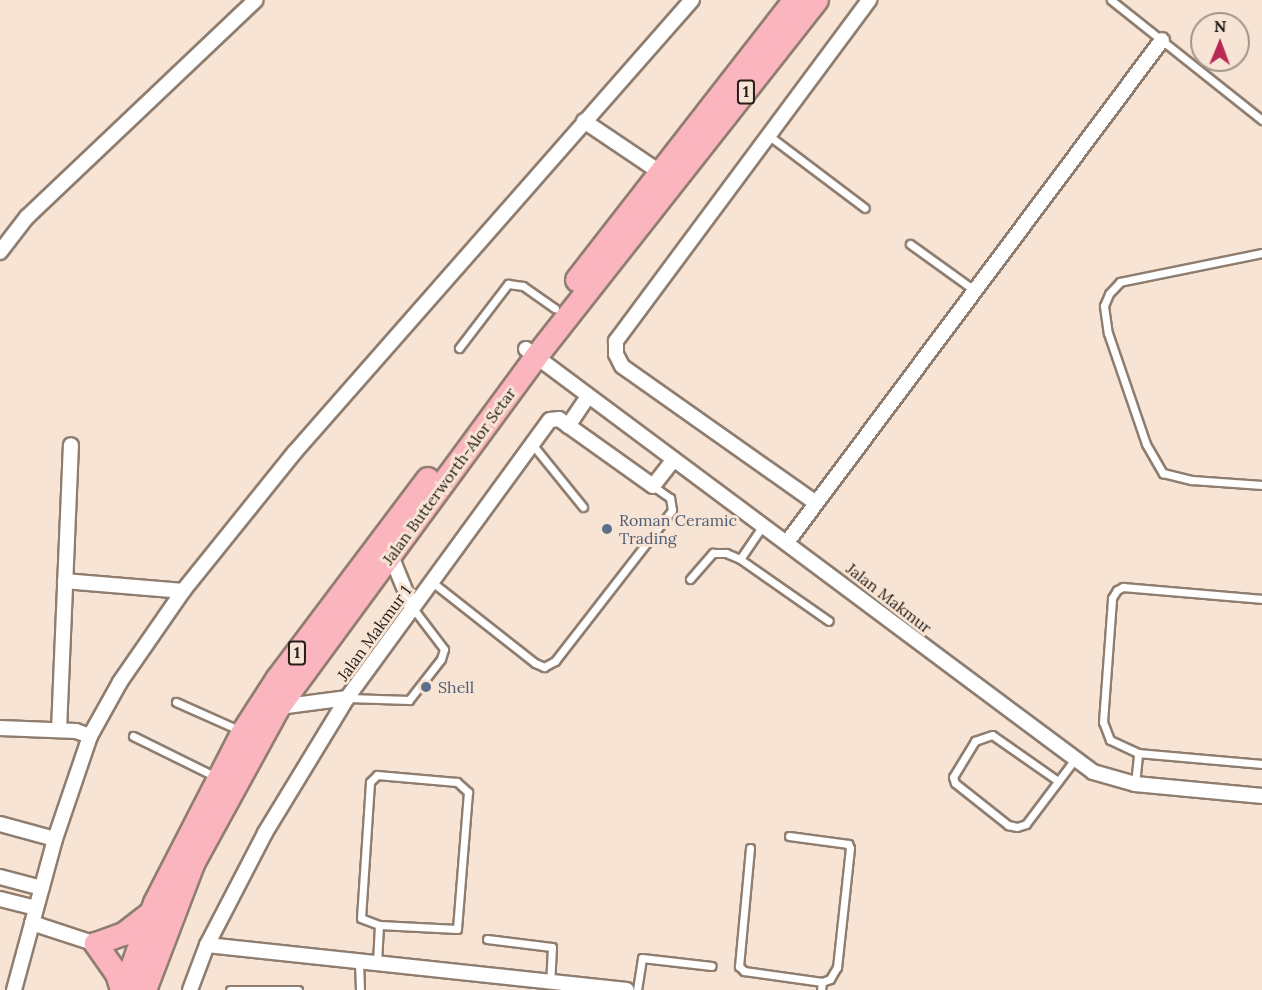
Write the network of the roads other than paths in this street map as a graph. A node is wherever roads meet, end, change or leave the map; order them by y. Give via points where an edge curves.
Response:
1 (256, 0) edge
2 (692, 0) edge
3 (795, 0) edge
4 (817, 0) edge
5 (868, 0) edge
6 (1111, 0) edge
7 (1162, 40) junction
8 (1262, 120) edge
9 (584, 121) junction
10 (768, 135) junction
11 (661, 174) junction
12 (865, 208) dead end
13 (910, 244) dead end
14 (0, 252) edge
15 (1262, 253) edge
16 (974, 290) junction
17 (555, 308) junction
18 (459, 348) dead end
19 (531, 353) junction
20 (587, 398) junction
21 (568, 426) junction
22 (532, 444) junction
23 (71, 445) dead end
24 (673, 460) junction
25 (1262, 485) edge
26 (653, 486) junction
27 (816, 503) junction
28 (583, 507) dead end
29 (764, 524) junction
30 (788, 541) junction
31 (391, 556) junction
32 (740, 559) junction
33 (690, 579) dead end
34 (65, 580) junction
35 (432, 582) junction
36 (183, 591) junction
37 (1262, 599) edge
38 (412, 607) junction
39 (830, 621) dead end
40 (347, 698) junction
41 (176, 702) dead end
42 (279, 707) junction
43 (0, 728) edge
44 (59, 730) junction
45 (243, 732) junction
46 (90, 736) junction
47 (133, 736) dead end
48 (1138, 753) junction
49 (1075, 759) junction
50 (1262, 764) edge
51 (218, 778) junction
52 (1058, 781) junction
53 (1135, 784) junction
54 (1262, 796) edge
55 (0, 824) edge
56 (789, 836) dead end
57 (55, 839) junction
58 (750, 848) dead end
59 (0, 877) edge
60 (42, 888) junction
61 (0, 899) edge
62 (36, 909) junction
63 (152, 912) junction
64 (32, 923) junction
65 (379, 925) junction
66 (487, 939) dead end
67 (96, 944) junction
68 (207, 945) junction
69 (359, 961) junction
70 (377, 963) junction
71 (712, 966) dead end
72 (550, 982) junction
73 (535, 985) edge
74 (821, 986) edge
75 (14, 990) edge
76 (123, 990) edge
77 (144, 990) edge
78 (190, 990) edge
79 (230, 990) edge
80 (298, 990) edge
81 (360, 990) edge
82 (627, 990) edge
83 (637, 990) edge

1 - 14 street via 27,217
2 - 9 street
3 - 11 main road, Jalan Butterworth-Alor Setar / 1
4 - 19 main road, Jalan Butterworth-Alor Setar / 1
5 - 10 street
6 - 7 lane
7 - 8 lane
7 - 16 street
9 - 11 street
9 - 36 street via 294,453
10 - 12 lane
10 - 27 street via 622,329 616,341 616,354 622,366
11 - 17 main road, Jalan Butterworth-Alor Setar / 1
13 - 16 lane
15 - 25 lane via 1120,282 1104,306 1108,333 1146,444 1163,473 1192,480
16 - 27 street
17 - 18 lane via 523,286 508,284
17 - 19 main road, Jalan Butterworth-Alor Setar / 1
19 - 20 street, Jalan Makmur
19 - 31 main road, Jalan Butterworth-Alor Setar / 1
19 - 45 main road, Jalan Butterworth-Alor Setar / 1 via 278,678
20 - 21 street
20 - 24 street, Jalan Makmur
21 - 22 street, Jalan Makmur 1 via 559,419 550,420
21 - 26 street
22 - 28 lane
22 - 35 street, Jalan Makmur 1
23 - 34 street
24 - 26 street
24 - 29 street, Jalan Makmur
26 - 35 lane via 670,498 672,510 555,661 544,667
27 - 30 street
29 - 30 street, Jalan Makmur
29 - 32 lane
30 - 49 street, Jalan Makmur
31 - 38 street
31 - 42 main road, Jalan Butterworth-Alor Setar / 1
32 - 33 lane via 713,553
32 - 39 lane
34 - 36 street
34 - 44 street
35 - 38 street, Jalan Makmur 1
36 - 46 street via 120,682
37 - 48 lane via 1123,587 1117,590 1112,598 1103,722 1110,740
38 - 40 street, Jalan Makmur 1
38 - 40 lane via 444,649 441,659 410,700
40 - 42 street
40 - 68 street, Jalan Makmur 1 via 265,832
41 - 45 lane
42 - 77 main road, Jalan Butterworth-Alor Setar / 1 via 194,862
43 - 44 street
44 - 46 street
45 - 51 main road, Jalan Butterworth-Alor Setar / 1
46 - 57 street
47 - 51 lane
48 - 50 lane
48 - 53 lane
49 - 52 lane
49 - 53 street, Jalan Makmur via 1106,778
51 - 63 main road, Jalan Butterworth-Alor Setar / 1
52 - 52 lane via 1026,824 1017,827 1008,825 955,783 953,777 975,741 992,735
53 - 54 street, Jalan Makmur
55 - 57 street
56 - 74 lane via 848,844 850,848 837,968
57 - 60 street
58 - 74 lane via 739,966 744,971
59 - 60 street
60 - 62 street
61 - 62 street
62 - 64 street
63 - 67 main road via 124,934
63 - 76 main road, Jalan Butterworth-Alor Setar / 1
64 - 67 street
64 - 75 street
65 - 65 lane via 452,931 459,926 469,800 464,786 377,775 369,782 359,915 364,922
65 - 70 lane
66 - 72 lane via 552,947
67 - 76 main road
68 - 69 street
68 - 78 street, Jalan Makmur 1
69 - 70 street
69 - 81 lane
70 - 73 street
71 - 83 lane via 642,957
72 - 73 street
72 - 82 street
79 - 80 lane

